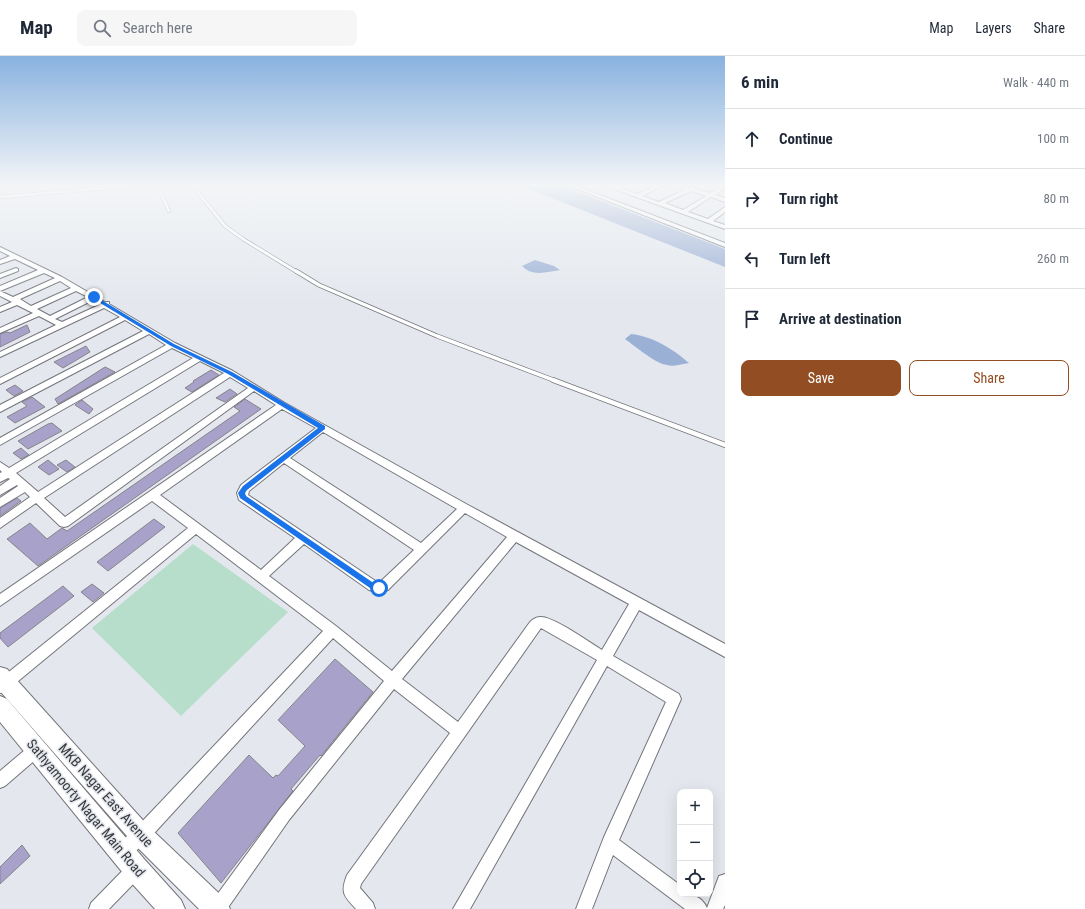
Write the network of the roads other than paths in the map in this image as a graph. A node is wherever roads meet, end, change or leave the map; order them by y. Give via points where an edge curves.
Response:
1 (224, 225) edge
2 (673, 225) edge
3 (725, 245) edge
4 (0, 249) edge
5 (13, 257) junction
6 (0, 262) edge
7 (16, 270) dead end
8 (44, 270) junction
9 (0, 276) edge
10 (60, 278) junction
11 (76, 288) junction
12 (0, 289) edge
13 (0, 293) edge
14 (94, 297) junction
15 (16, 300) junction
16 (106, 304) junction
17 (31, 308) junction
18 (0, 310) edge
19 (40, 313) junction
20 (125, 317) junction
21 (49, 319) junction
22 (62, 325) junction
23 (0, 331) edge
24 (149, 331) junction
25 (172, 345) junction
26 (0, 354) edge
27 (198, 359) junction
28 (230, 373) junction
29 (0, 381) edge
30 (254, 387) junction
31 (282, 405) junction
32 (0, 409) edge
33 (323, 428) junction
34 (0, 442) edge
35 (725, 446) edge
36 (283, 458) junction
37 (0, 466) edge
38 (4, 475) edge
39 (21, 483) junction
40 (0, 491) edge
41 (152, 495) junction
42 (37, 497) junction
43 (0, 503) edge
44 (464, 508) junction
45 (0, 524) edge
46 (196, 528) junction
47 (514, 536) junction
48 (303, 538) junction
49 (421, 549) junction
50 (261, 577) junction
51 (0, 601) edge
52 (636, 603) junction
53 (332, 630) junction
54 (725, 651) edge
55 (606, 657) junction
56 (392, 680) junction
57 (2, 682) edge
58 (0, 706) edge
59 (459, 732) junction
60 (37, 748) junction
61 (0, 781) edge
62 (141, 834) junction
63 (610, 843) junction
64 (129, 861) junction
65 (725, 882) edge
66 (97, 909) edge
67 (172, 909) edge
68 (217, 909) edge
69 (367, 909) edge
70 (461, 909) edge
71 (584, 909) edge
72 (699, 909) edge
73 (716, 909) edge

1 - 35 lane via 242,239 319,285 437,336
2 - 3 street
4 - 5 street
5 - 6 street
5 - 8 street
7 - 9 street
8 - 10 street
8 - 12 street
10 - 11 street
10 - 15 street
11 - 14 street
11 - 17 street
13 - 15 street
14 - 16 street
14 - 21 street
15 - 17 street
15 - 18 street
16 - 20 street
16 - 22 street
17 - 19 street
19 - 21 street
19 - 23 street
20 - 24 street
20 - 29 street
21 - 22 street
22 - 26 street
24 - 25 street
24 - 32 street
25 - 27 street
25 - 34 street
27 - 28 street
27 - 38 street
28 - 30 street
28 - 42 street
30 - 31 street
30 - 42 street via 64,523
31 - 33 street
31 - 41 street
33 - 36 street
33 - 44 street
36 - 48 street via 245,488 243,498
36 - 49 street
37 - 38 street
38 - 39 street
39 - 40 street
39 - 42 street
39 - 43 street
41 - 46 street
41 - 51 street
42 - 45 street
44 - 47 street
44 - 49 street
46 - 50 street
46 - 57 street
47 - 52 street
47 - 56 street
48 - 49 street via 372,586 379,588
48 - 50 street
50 - 53 street
52 - 54 street
52 - 55 street
53 - 56 street
53 - 62 street
55 - 59 street via 546,623 539,622
55 - 63 street via 674,699
55 - 70 street
56 - 59 street
56 - 68 street via 284,815
57 - 62 main road, MKB Nagar East Avenue
58 - 60 main road, Sathyamoorty Nagar Main Road
59 - 69 street via 353,881 351,891
60 - 61 street
60 - 64 main road, Sathyamoorty Nagar Main Road
62 - 64 street
62 - 68 main road, MKB Nagar East Avenue
63 - 71 street
63 - 72 street
64 - 66 street
64 - 67 main road, Sathyamoorty Nagar Main Road
65 - 73 street

